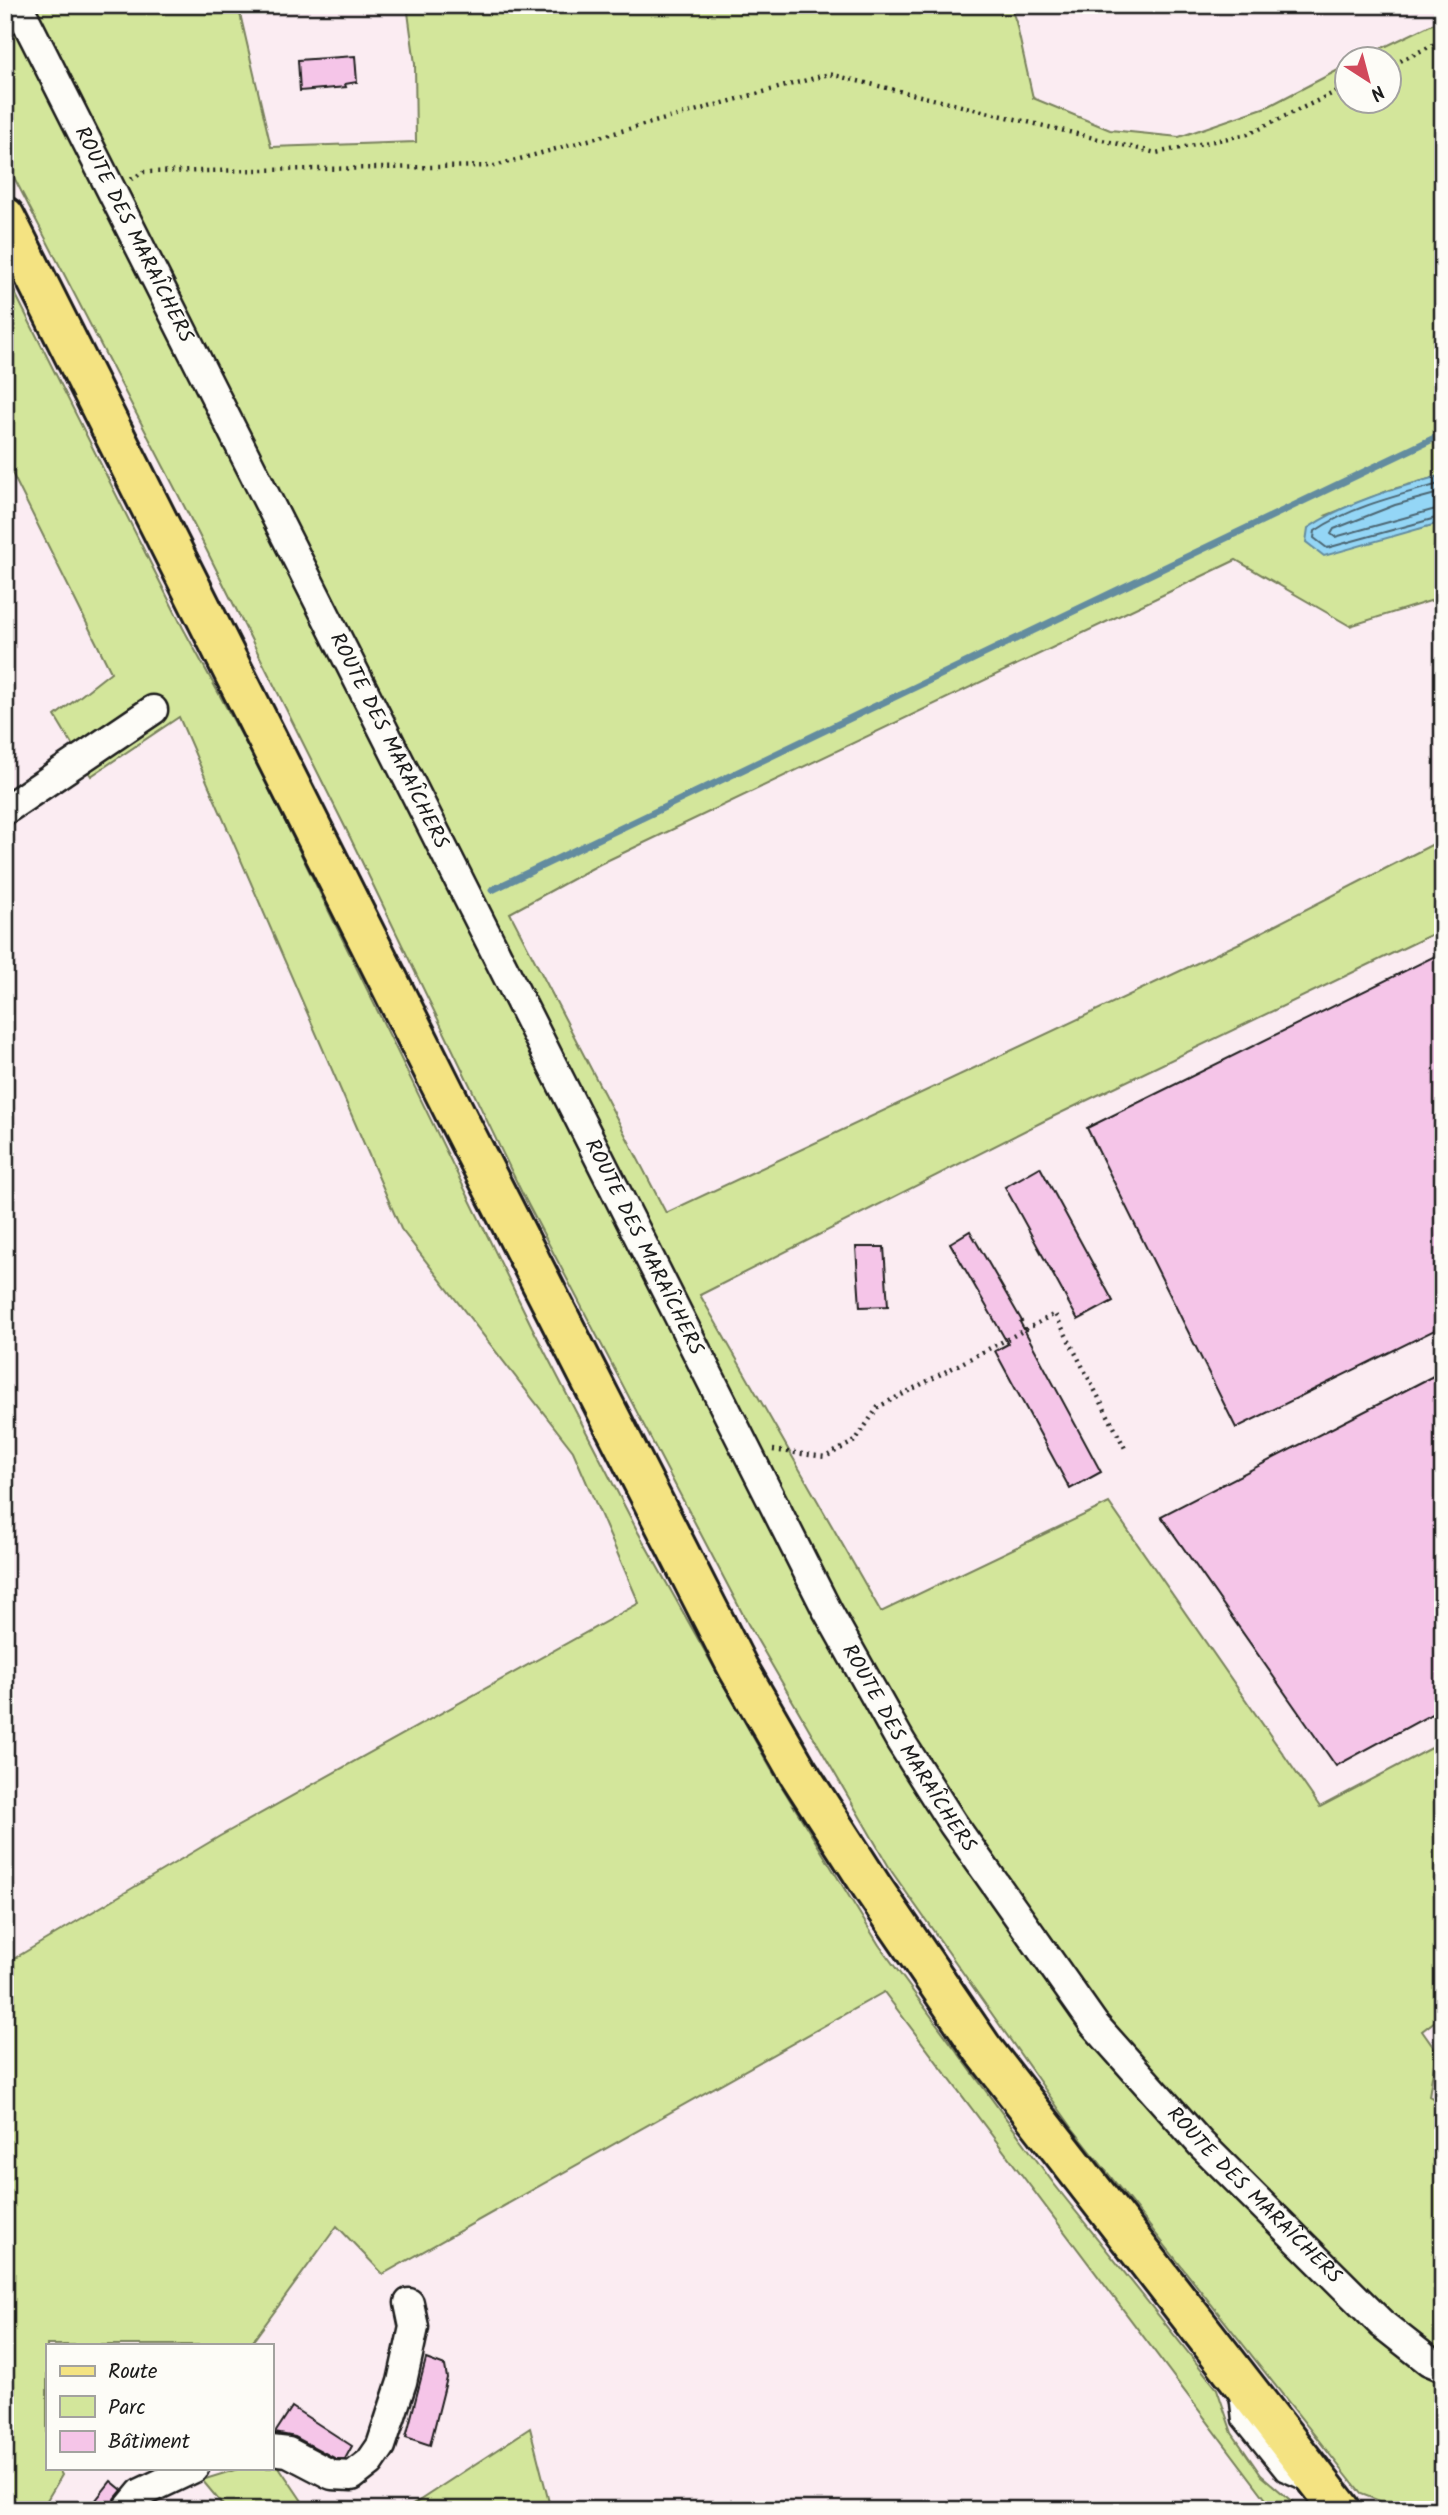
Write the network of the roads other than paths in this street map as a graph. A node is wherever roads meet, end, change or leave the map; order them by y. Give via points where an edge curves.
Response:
1 (18, 5) edge
2 (5, 217) edge
3 (153, 710) dead end
4 (5, 810) edge
5 (409, 2302) dead end
6 (1443, 2367) edge
7 (273, 2450) edge
8 (190, 2470) edge
9 (1335, 2500) edge
10 (127, 2510) edge

1 - 6 street, ROUTE DES MARAÎCHERS via 737,1433 901,1742 953,1825 1094,2024 1200,2144 1382,2324
2 - 9 main road via 455,1115 738,1668 797,1772 982,2049
3 - 4 street
5 - 7 street via 414,2328 402,2382 381,2446 370,2462 352,2476 332,2475 288,2452
8 - 10 street via 141,2493

